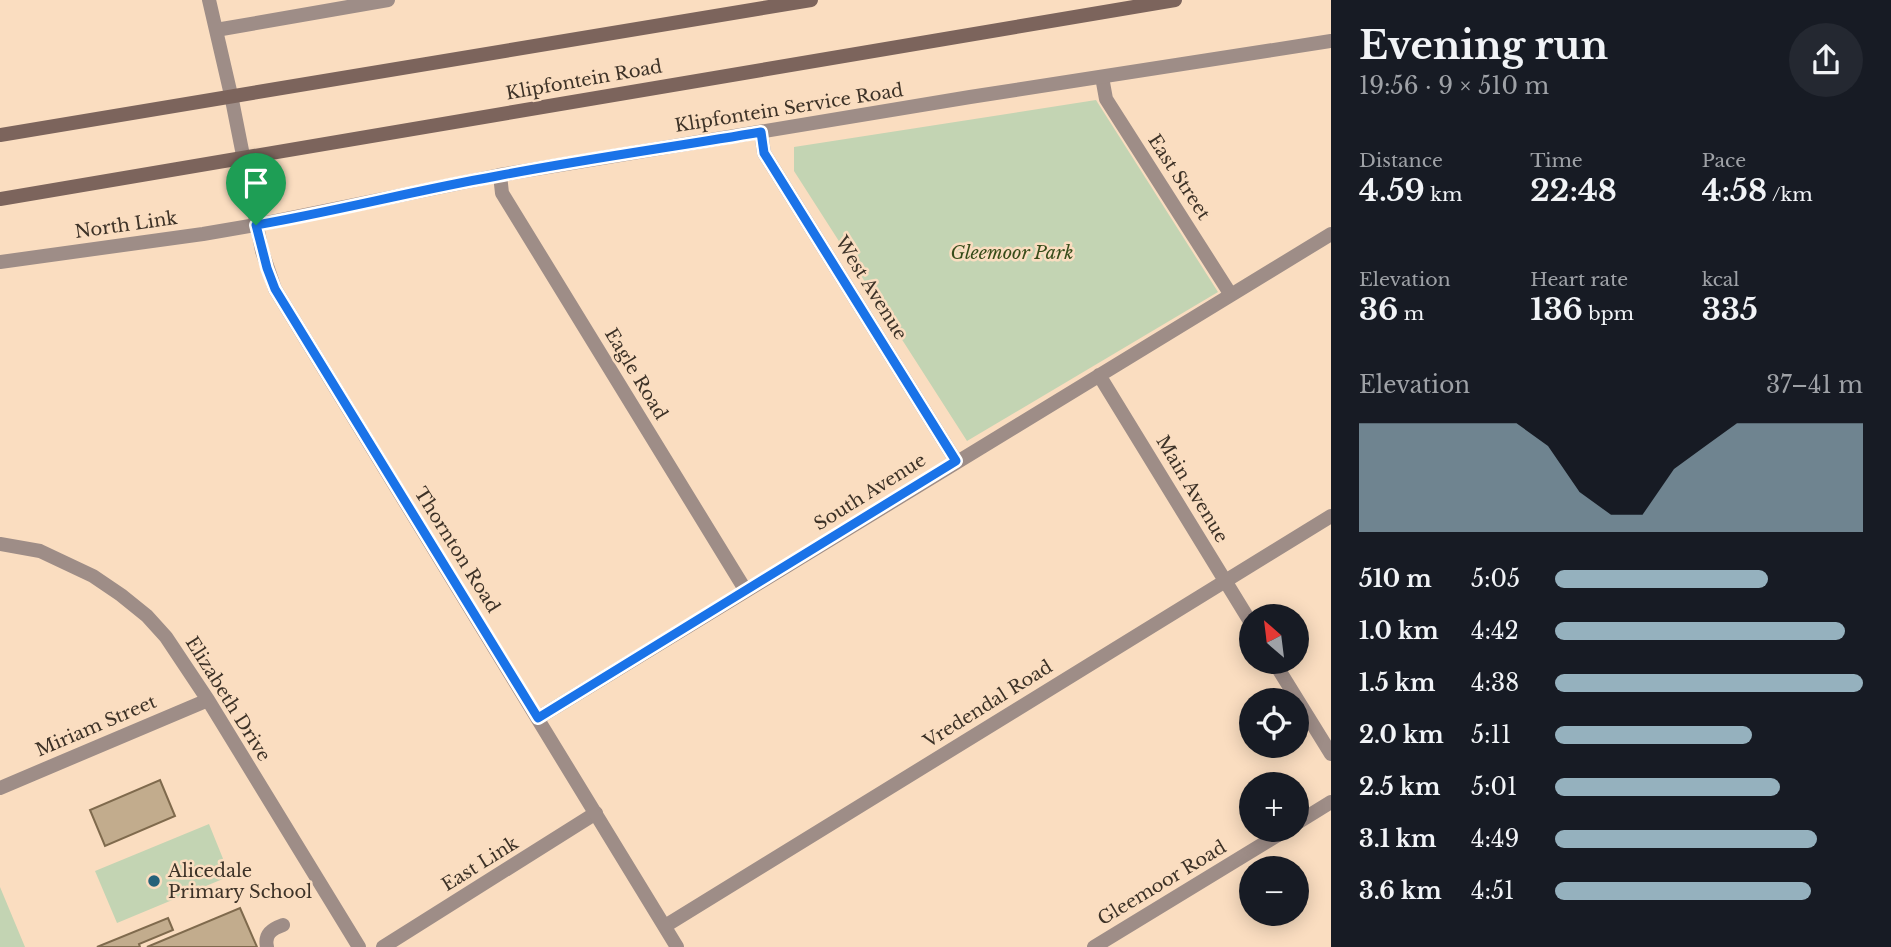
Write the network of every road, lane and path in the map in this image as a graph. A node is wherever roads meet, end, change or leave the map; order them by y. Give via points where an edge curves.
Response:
1 (209, 0) edge
2 (388, 0) edge
3 (811, 0) edge
4 (1175, 0) edge
5 (216, 30) junction
6 (1331, 41) edge
7 (1102, 77) junction
8 (231, 95) junction
9 (761, 132) junction
10 (0, 135) edge
11 (243, 156) junction
12 (500, 175) junction
13 (0, 199) edge
14 (256, 225) junction
15 (1331, 234) edge
16 (0, 262) edge
17 (1231, 295) junction
18 (1099, 375) junction
19 (956, 461) junction
20 (1331, 516) edge
21 (0, 544) edge
22 (1225, 580) junction
23 (746, 591) junction
24 (1239, 604) edge
25 (1282, 674) edge
26 (208, 700) junction
27 (538, 718) junction
28 (1331, 754) edge
29 (0, 788) edge
30 (1331, 802) edge
31 (596, 813) junction
32 (1309, 816) edge
33 (1266, 842) edge
34 (283, 925) dead end
35 (665, 926) junction
36 (267, 947) edge
37 (359, 947) edge
38 (383, 947) edge
39 (677, 947) edge
40 (1094, 947) edge

1 - 5 street, Thornton Road
2 - 5 street
3 - 8 main road
4 - 11 main road, Klipfontein Road
5 - 8 street, Thornton Road
6 - 7 street, Klipfontein Service Road
7 - 9 street, Klipfontein Service Road
7 - 17 street, East Street via 1106,99
8 - 10 main road
8 - 11 street, Thornton Road
9 - 12 street, Klipfontein Service Road
9 - 19 street, West Avenue via 764,153
11 - 13 main road, Klipfontein Road
11 - 14 street, Thornton Road
12 - 14 street, Klipfontein Service Road
12 - 23 street, Eagle Road via 502,193
14 - 16 street, North Link
14 - 27 street, Thornton Road via 280,298
15 - 17 street, South Avenue
17 - 18 street, South Avenue
18 - 19 street, South Avenue
18 - 22 street, Main Avenue
19 - 23 street, South Avenue
20 - 22 street, Vredendal Road
21 - 26 street, Elizabeth Drive via 40,551 64,561 121,595 166,637
22 - 24 street, Main Avenue
22 - 35 street, Vredendal Road
23 - 27 street, South Avenue
25 - 28 street
26 - 29 street, Miriam Street
26 - 37 street, Elizabeth Drive
27 - 31 street, Thornton Road
30 - 32 street
31 - 35 street, Thornton Road
31 - 38 street, East Link
33 - 40 street, Gleemoor Road
34 - 36 street via 266,937
35 - 39 street, Thornton Road

